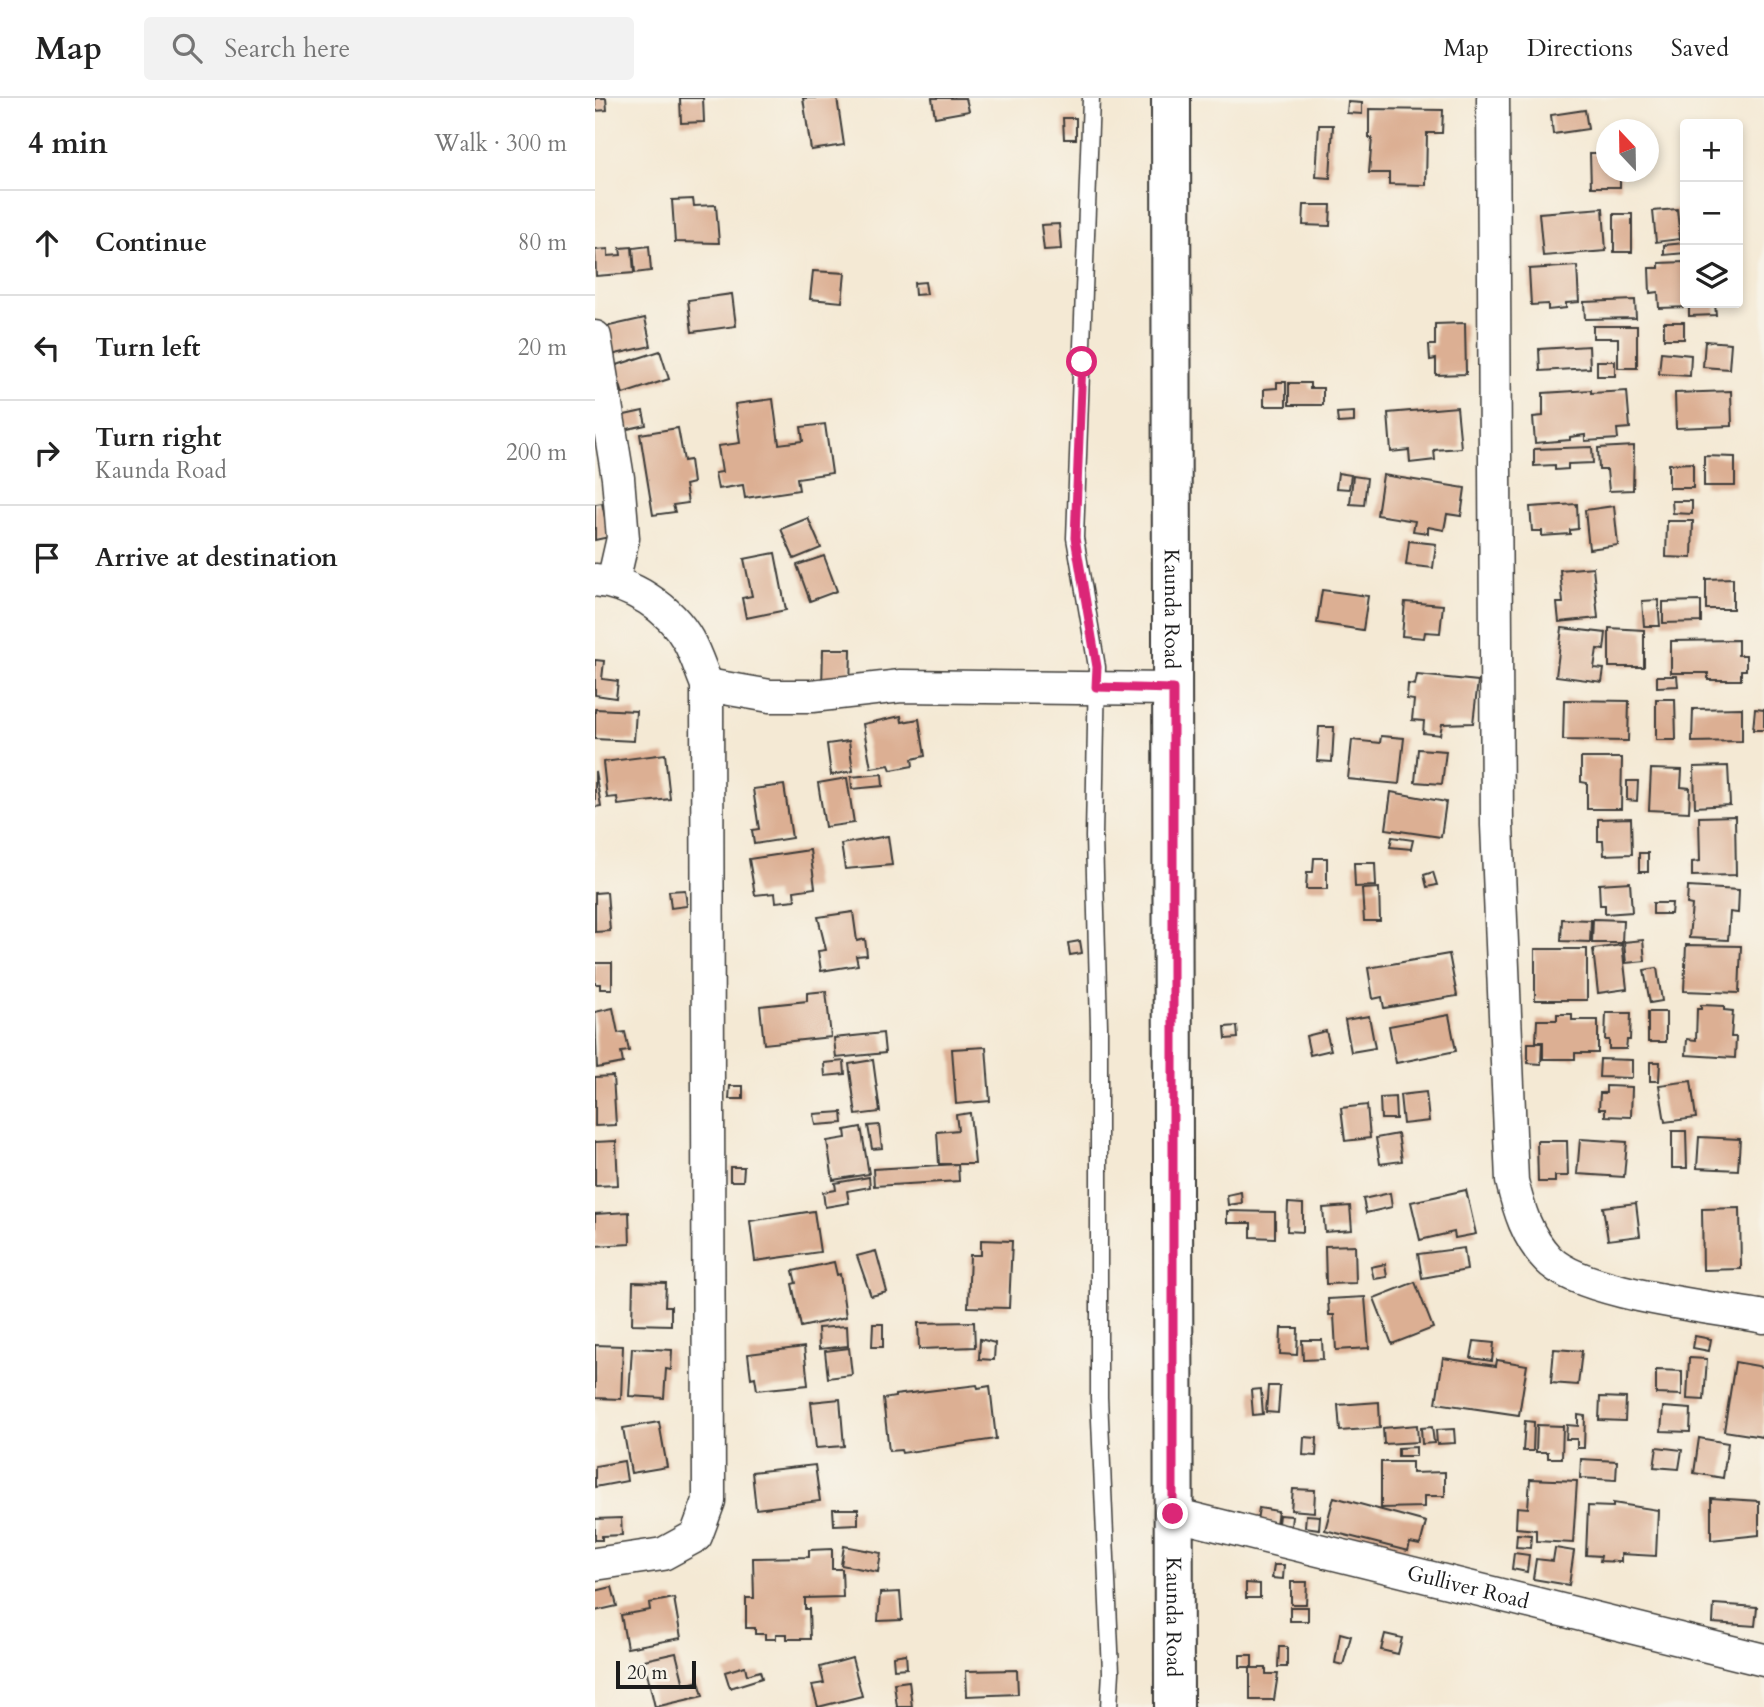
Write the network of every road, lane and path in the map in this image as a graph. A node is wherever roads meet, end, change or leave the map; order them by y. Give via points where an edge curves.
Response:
1 (1091, 98) edge
2 (1171, 98) edge
3 (1493, 98) edge
4 (595, 337) edge
5 (604, 581) edge
6 (707, 685) junction
7 (1096, 687) junction
8 (1173, 689) junction
9 (1764, 1317) edge
10 (1173, 1514) junction
11 (595, 1564) edge
12 (1764, 1660) edge
13 (1109, 1707) edge
14 (1174, 1707) edge

1 - 7 lane via 1075,538 1097,667
2 - 8 main road, Kaunda Road
3 - 9 street via 1497,825 1513,1181 1532,1238 1549,1261 1573,1277
4 - 5 street via 623,538
5 - 6 street via 662,607 688,639
6 - 7 street via 770,696 901,686
6 - 11 street via 709,1501 696,1535 663,1554
7 - 8 street
7 - 13 lane via 1098,1397
8 - 10 main road, Kaunda Road
10 - 12 street, Gulliver Road
10 - 14 main road, Kaunda Road

